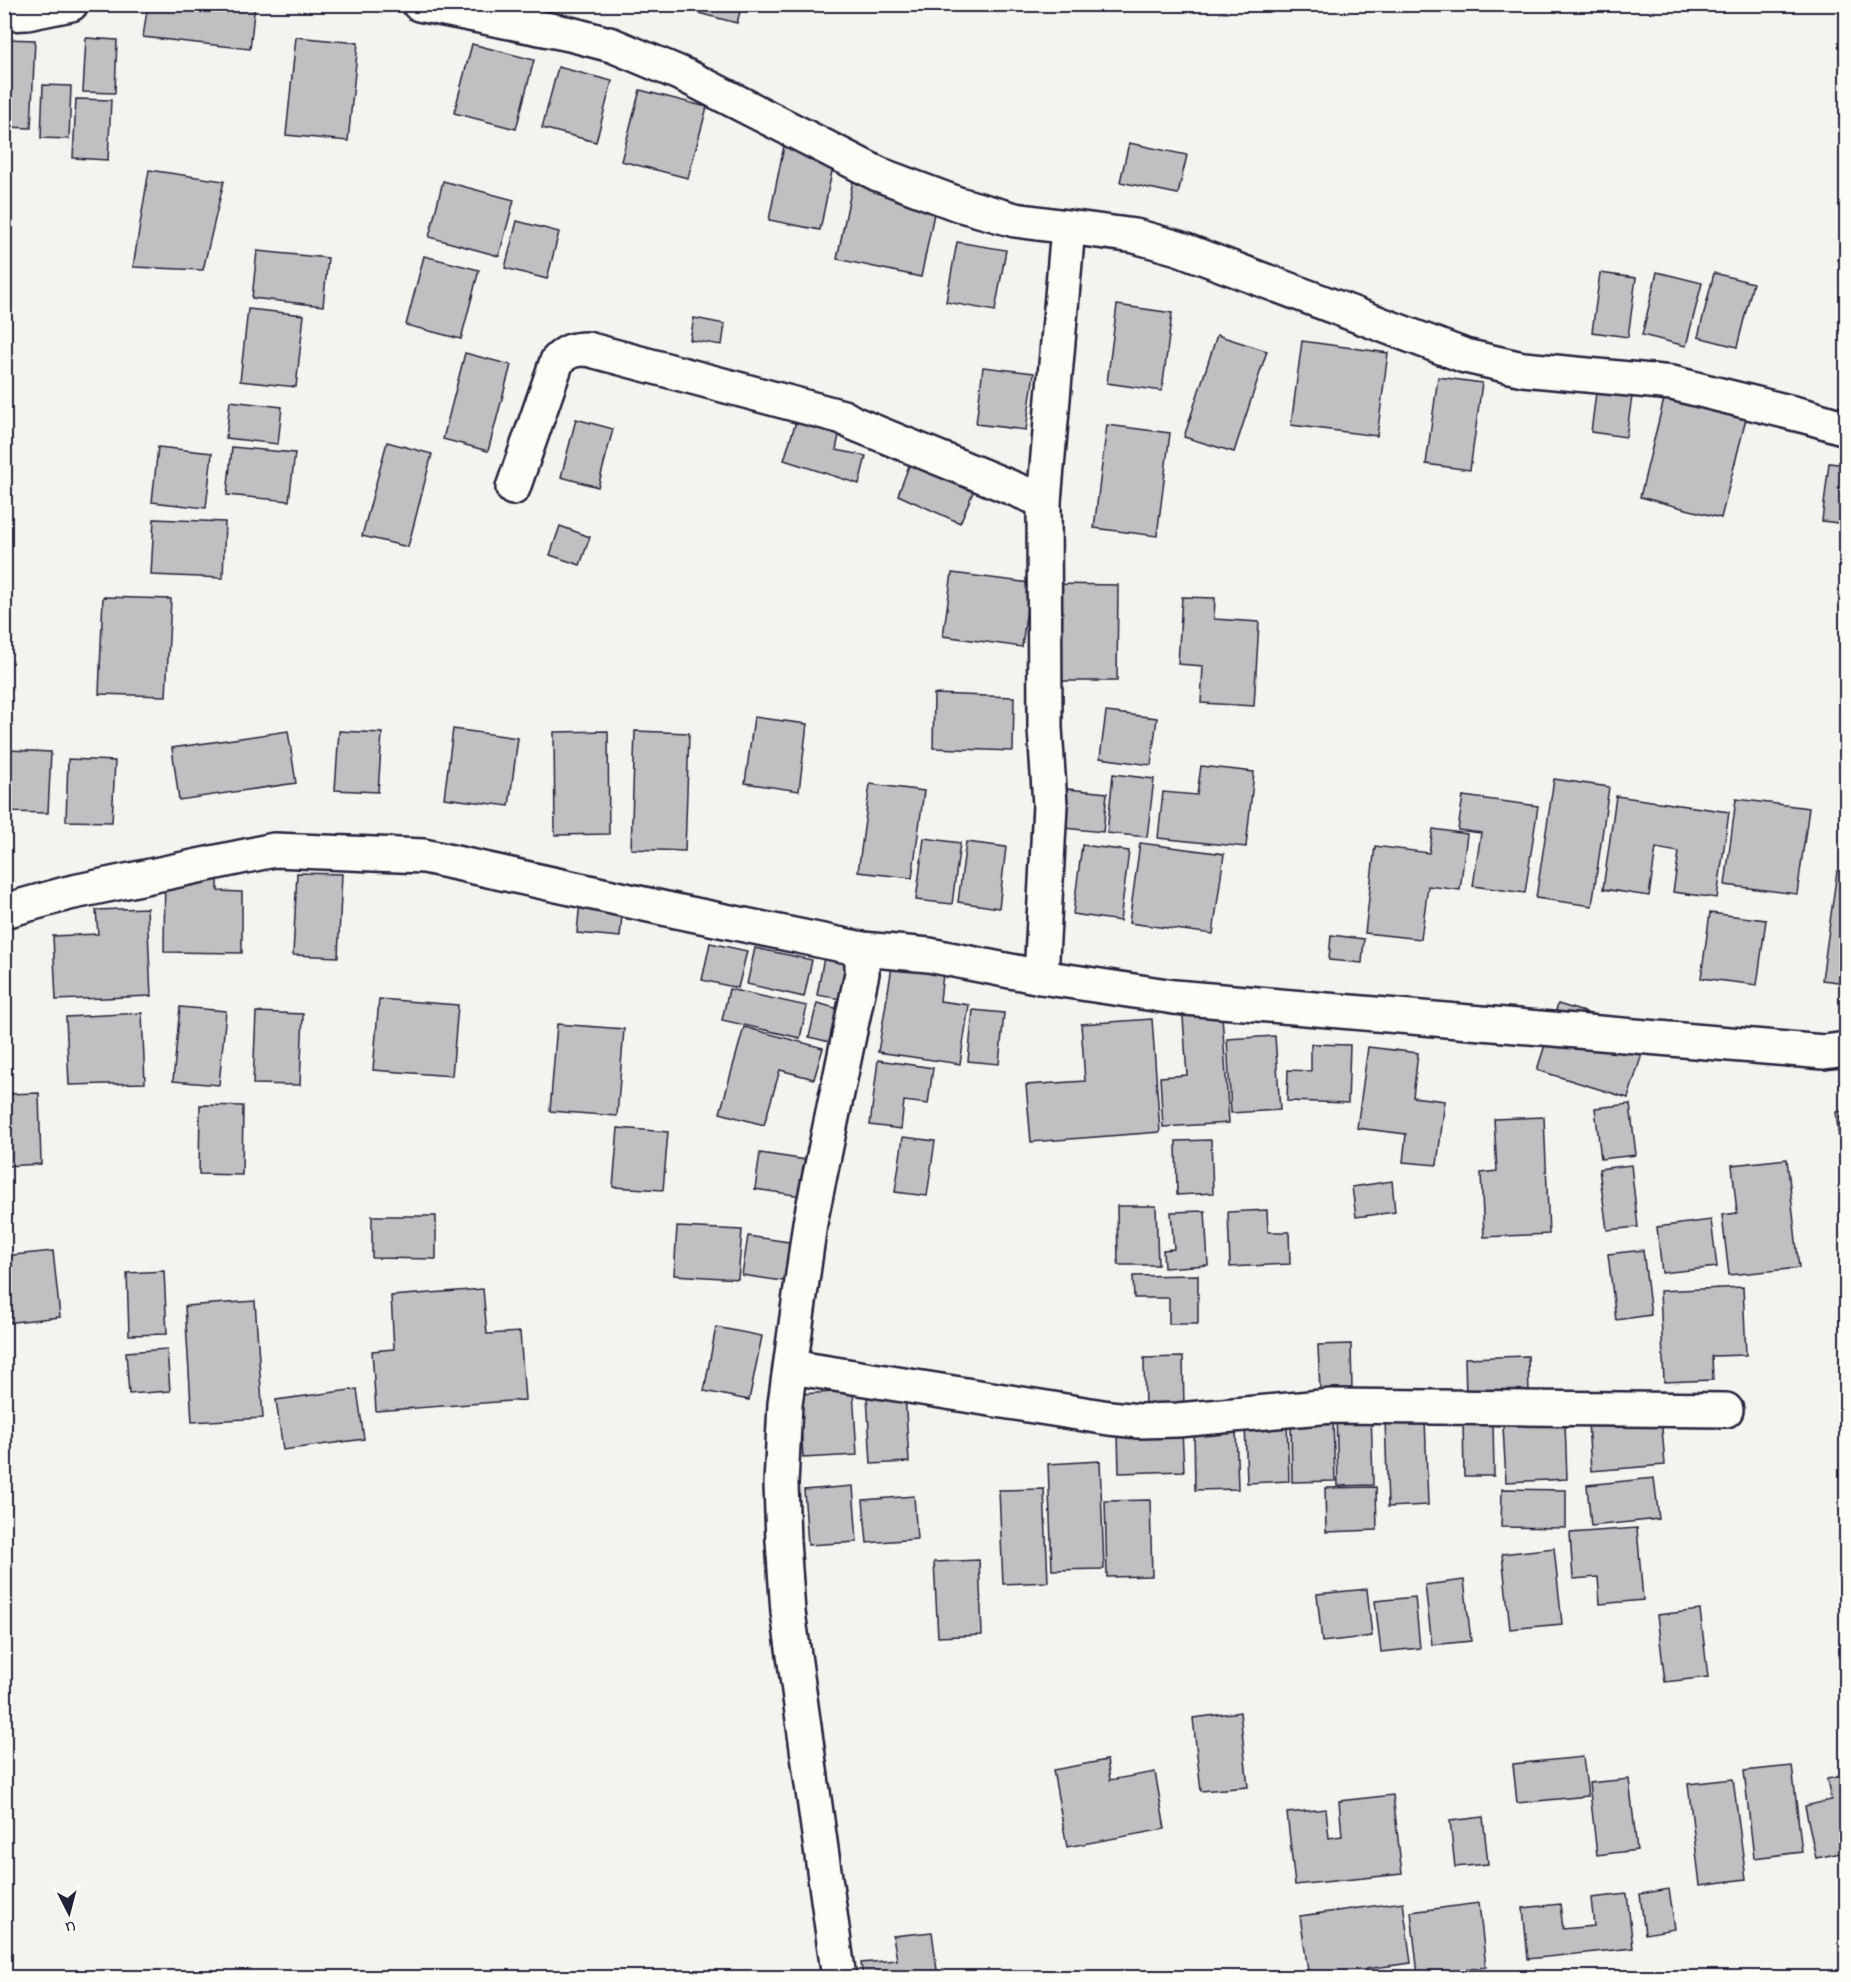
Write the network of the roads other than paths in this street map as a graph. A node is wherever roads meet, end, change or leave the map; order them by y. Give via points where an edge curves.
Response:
1 (71, 4) edge
2 (419, 4) edge
3 (4, 14) edge
4 (1068, 228) junction
5 (1846, 428) edge
6 (513, 488) dead end
7 (1044, 501) junction
8 (4, 911) edge
9 (862, 949) junction
10 (1041, 978) junction
11 (1846, 1049) edge
12 (791, 1367) junction
13 (1726, 1410) dead end
14 (839, 1977) edge

1 - 3 street
2 - 4 street via 612,45 686,76 878,174 958,204 1015,220
4 - 5 street via 1135,236 1178,248 1465,356 1523,369 1672,382
4 - 7 street
6 - 7 street via 557,361 580,349 843,417
7 - 10 street via 1045,728 1050,805
8 - 9 street via 69,892 274,850 424,856
9 - 10 street via 929,955
9 - 12 street via 862,973 810,1223
10 - 11 street via 1186,998 1824,1052
12 - 13 street via 1139,1421 1332,1406
12 - 14 street via 785,1404 782,1484 785,1577

